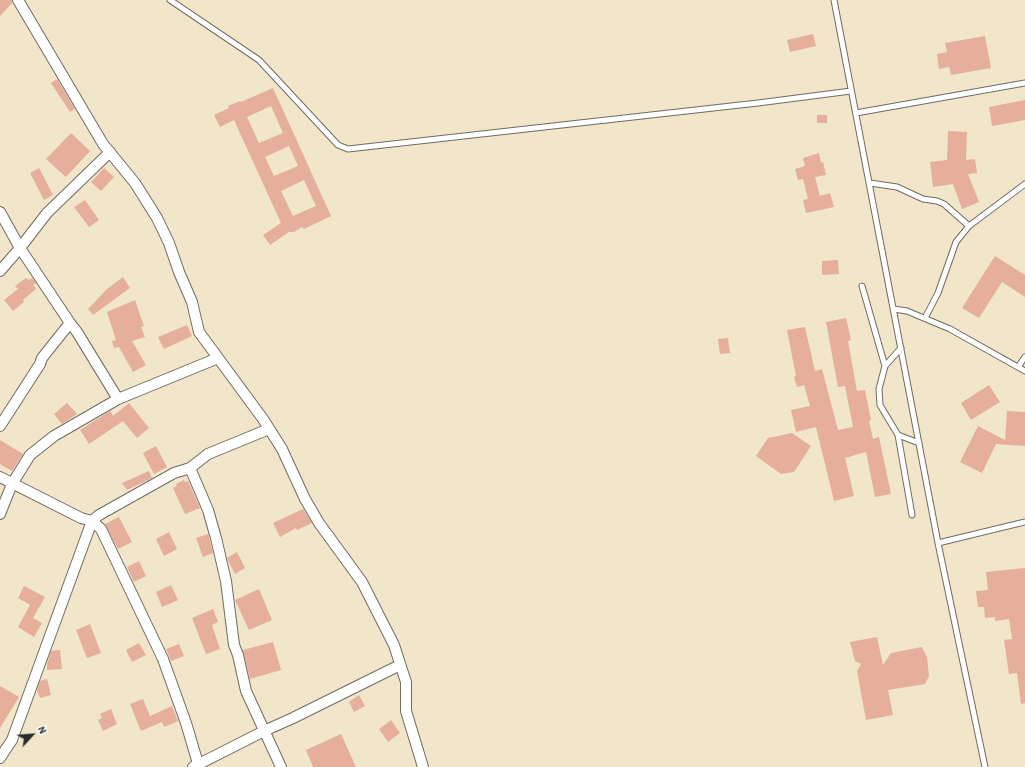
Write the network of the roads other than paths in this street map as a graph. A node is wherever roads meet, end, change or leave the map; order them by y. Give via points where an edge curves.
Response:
1 (18, 0) edge
2 (170, 0) edge
3 (834, 0) edge
4 (1025, 83) edge
5 (851, 91) junction
6 (856, 113) junction
7 (110, 152) junction
8 (870, 183) junction
9 (1025, 184) edge
10 (0, 212) edge
11 (969, 226) junction
12 (20, 248) junction
13 (0, 271) edge
14 (862, 286) dead end
15 (894, 309) junction
16 (925, 318) junction
17 (70, 323) junction
18 (901, 348) junction
19 (1025, 357) edge
20 (218, 358) junction
21 (885, 366) junction
22 (1018, 367) junction
23 (1025, 371) edge
24 (118, 399) junction
25 (0, 426) edge
26 (269, 429) junction
27 (898, 435) junction
28 (919, 443) junction
29 (190, 468) junction
30 (0, 478) edge
31 (12, 484) junction
32 (0, 514) edge
33 (912, 515) dead end
34 (92, 521) junction
35 (1025, 522) edge
36 (938, 543) junction
37 (400, 666) junction
38 (264, 731) junction
39 (0, 758) edge
40 (197, 766) edge
41 (281, 767) edge
42 (423, 767) edge
43 (985, 767) edge

1 - 7 street
2 - 5 lane via 259,60 338,145 348,149
3 - 5 lane
4 - 6 lane
5 - 6 lane
6 - 8 lane
7 - 12 street via 47,213
7 - 20 street via 135,183 157,218 192,302 199,332
8 - 11 lane via 897,187 923,199 936,200
8 - 15 lane
9 - 11 lane
10 - 12 street
11 - 16 lane via 956,242 938,294
12 - 13 street
12 - 17 street
14 - 21 lane
15 - 16 lane
15 - 18 lane
16 - 22 lane
17 - 24 street
17 - 25 street via 42,358
18 - 21 lane
18 - 28 lane
19 - 22 lane
20 - 24 street
20 - 26 street
21 - 27 lane via 879,388 880,405
22 - 23 lane
24 - 31 street via 54,436 30,455
26 - 29 street via 208,454
26 - 37 street via 282,449 319,523 362,582 394,645
27 - 28 lane
27 - 33 lane
28 - 36 lane
29 - 34 street via 174,473
29 - 38 street via 208,510 216,538 226,581 234,645 246,691
30 - 31 street
31 - 32 street
31 - 34 street
34 - 39 street via 12,740
34 - 40 street via 101,528 163,659 186,723
35 - 36 lane
36 - 43 lane
37 - 38 street
37 - 42 street via 406,682 406,711
38 - 40 street
38 - 41 street

